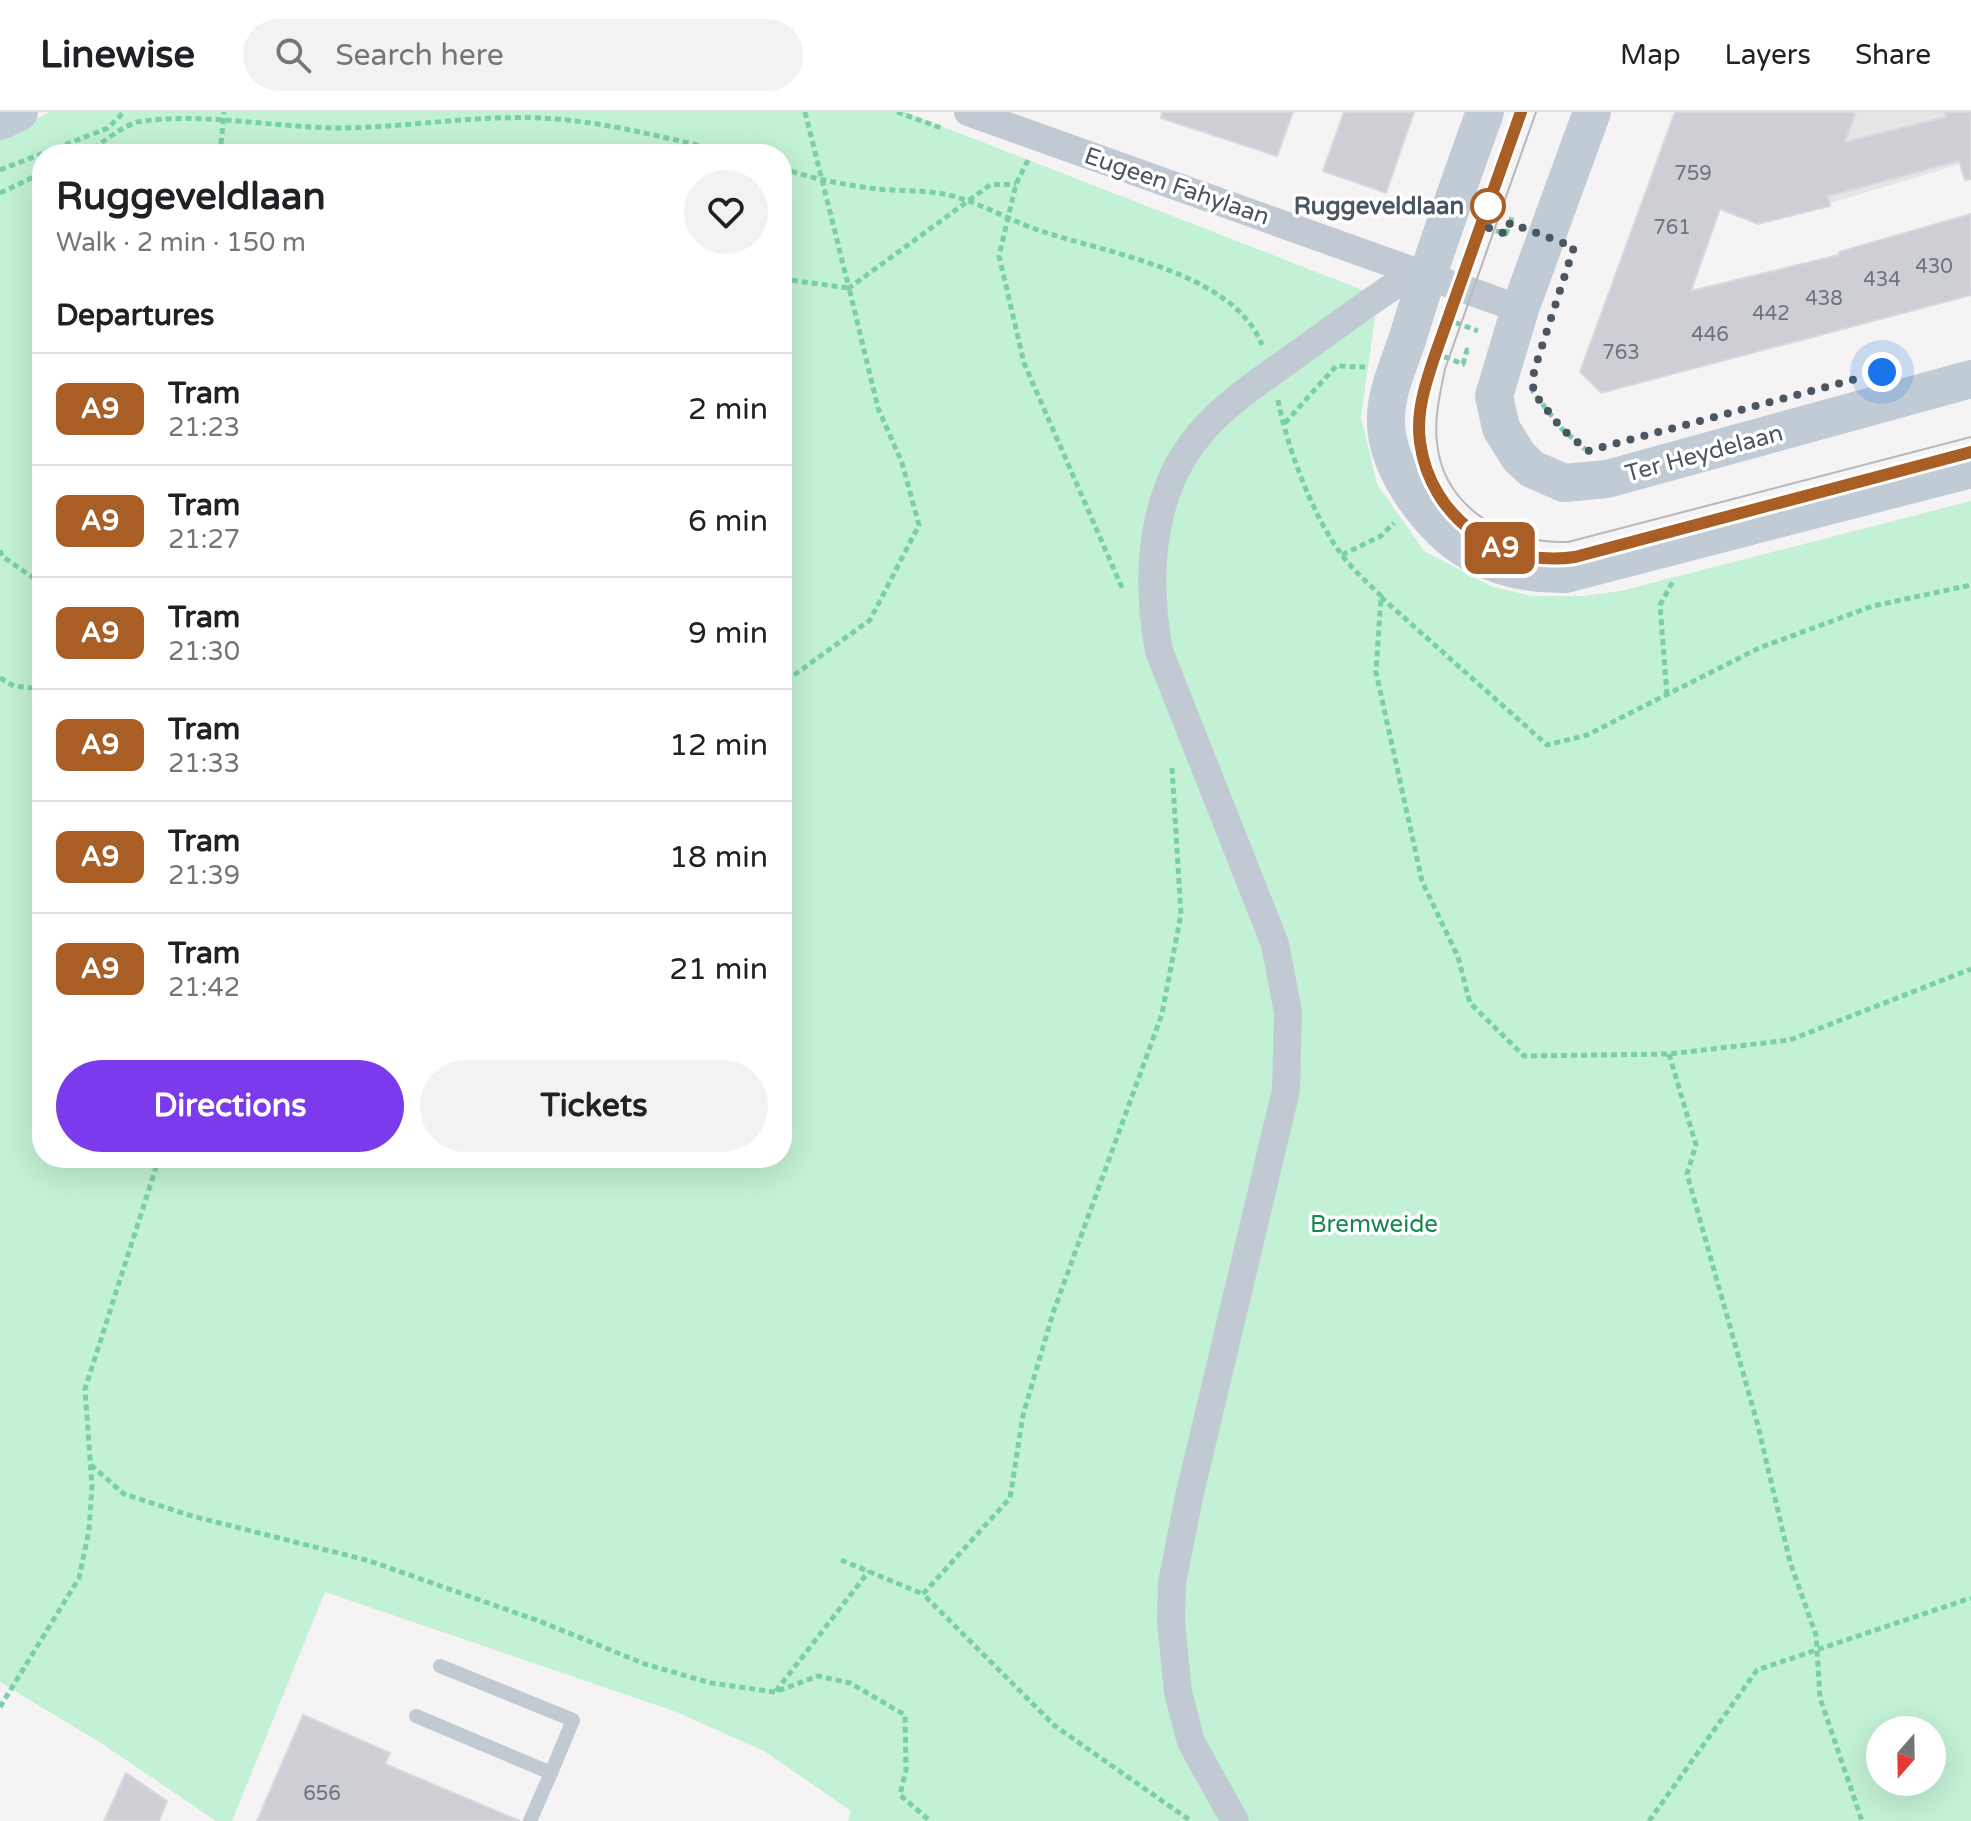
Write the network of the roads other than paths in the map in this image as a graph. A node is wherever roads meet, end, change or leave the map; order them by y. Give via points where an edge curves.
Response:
1 (968, 112) edge
2 (1485, 112) edge
3 (1592, 112) edge
4 (1039, 136) edge
5 (1417, 286) junction
6 (1513, 353) junction
7 (1971, 379) edge
8 (1971, 469) edge
9 (440, 1666) dead end
10 (416, 1716) dead end
11 (551, 1773) junction
12 (530, 1821) edge
13 (1235, 1821) edge

1 - 4 street, Eugeen Fahylaan
2 - 5 street
3 - 6 street via 1547,236
4 - 5 street, Eugeen Fahylaan
5 - 6 street, Eugeen Fahylaan
5 - 8 street via 1390,389 1386,426 1396,463 1418,501 1457,543 1491,562 1523,572 1565,574
5 - 13 street via 1272,372 1225,407 1192,445 1169,491 1150,573 1159,651 1275,944 1288,1012 1286,1090 1172,1583 1178,1692 1191,1742
6 - 7 street, Ter Heydelaan via 1496,412 1514,450 1532,469 1564,483 1652,468
9 - 11 lane via 573,1720
10 - 11 lane
11 - 12 lane

